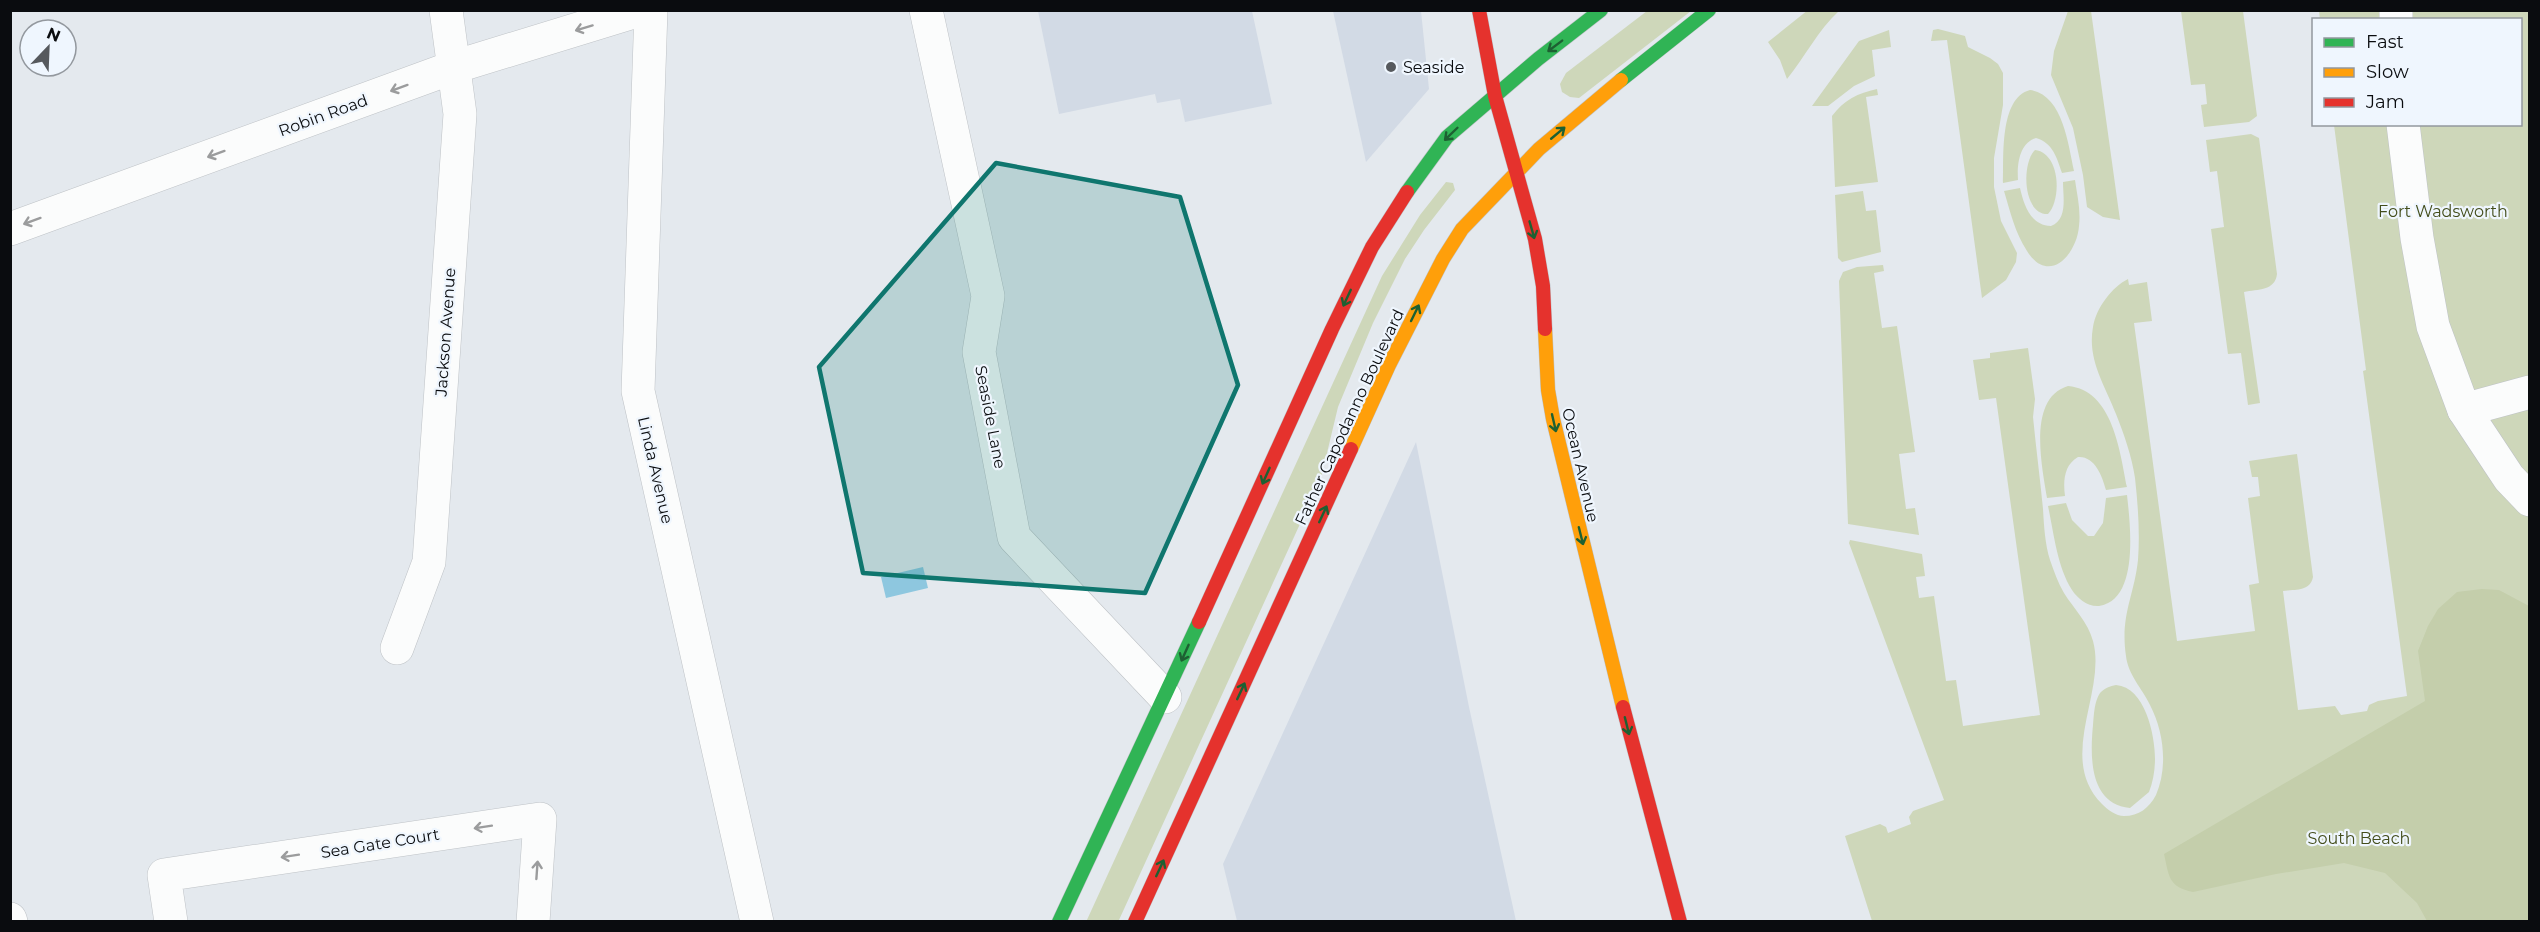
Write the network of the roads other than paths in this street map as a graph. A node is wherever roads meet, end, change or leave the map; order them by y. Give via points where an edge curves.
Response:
1 (446, 10) edge
2 (640, 10) edge
3 (651, 10) edge
4 (926, 10) edge
5 (1479, 10) edge
6 (1601, 10) edge
7 (1709, 10) edge
8 (454, 68) junction
9 (1495, 96) junction
10 (2403, 126) edge
11 (1516, 174) junction
12 (10, 229) edge
13 (2529, 392) edge
14 (2464, 410) junction
15 (2529, 500) edge
16 (397, 648) dead end
17 (1166, 697) junction
18 (171, 921) edge
19 (533, 921) edge
20 (757, 921) edge
21 (1059, 921) edge
22 (1136, 921) edge
23 (1680, 921) edge

1 - 8 street, Jackson Avenue
2 -> 8 street, Robin Road
3 - 20 street, Linda Avenue via 638,391
4 - 17 street, Seaside Lane via 988,296 979,352 1014,537
5 - 9 main road, Ocean Avenue
6 -> 9 main road
11 -> 7 main road, Father Capodanno Boulevard via 1539,149
8 -> 12 street, Robin Road
8 - 16 street, Jackson Avenue via 460,114 429,562
9 - 11 main road, Ocean Avenue
9 -> 17 main road via 1447,136 1396,206 1372,248
10 - 14 street via 2433,326
22 -> 11 main road, Father Capodanno Boulevard via 1426,289 1462,229
11 -> 23 main road, Ocean Avenue via 1535,239 1543,286 1553,419 1639,775
13 - 14 street
14 - 15 street via 2509,478
17 - 21 main road
19 -> 18 street, Sea Gate Court via 540,819 164,875

